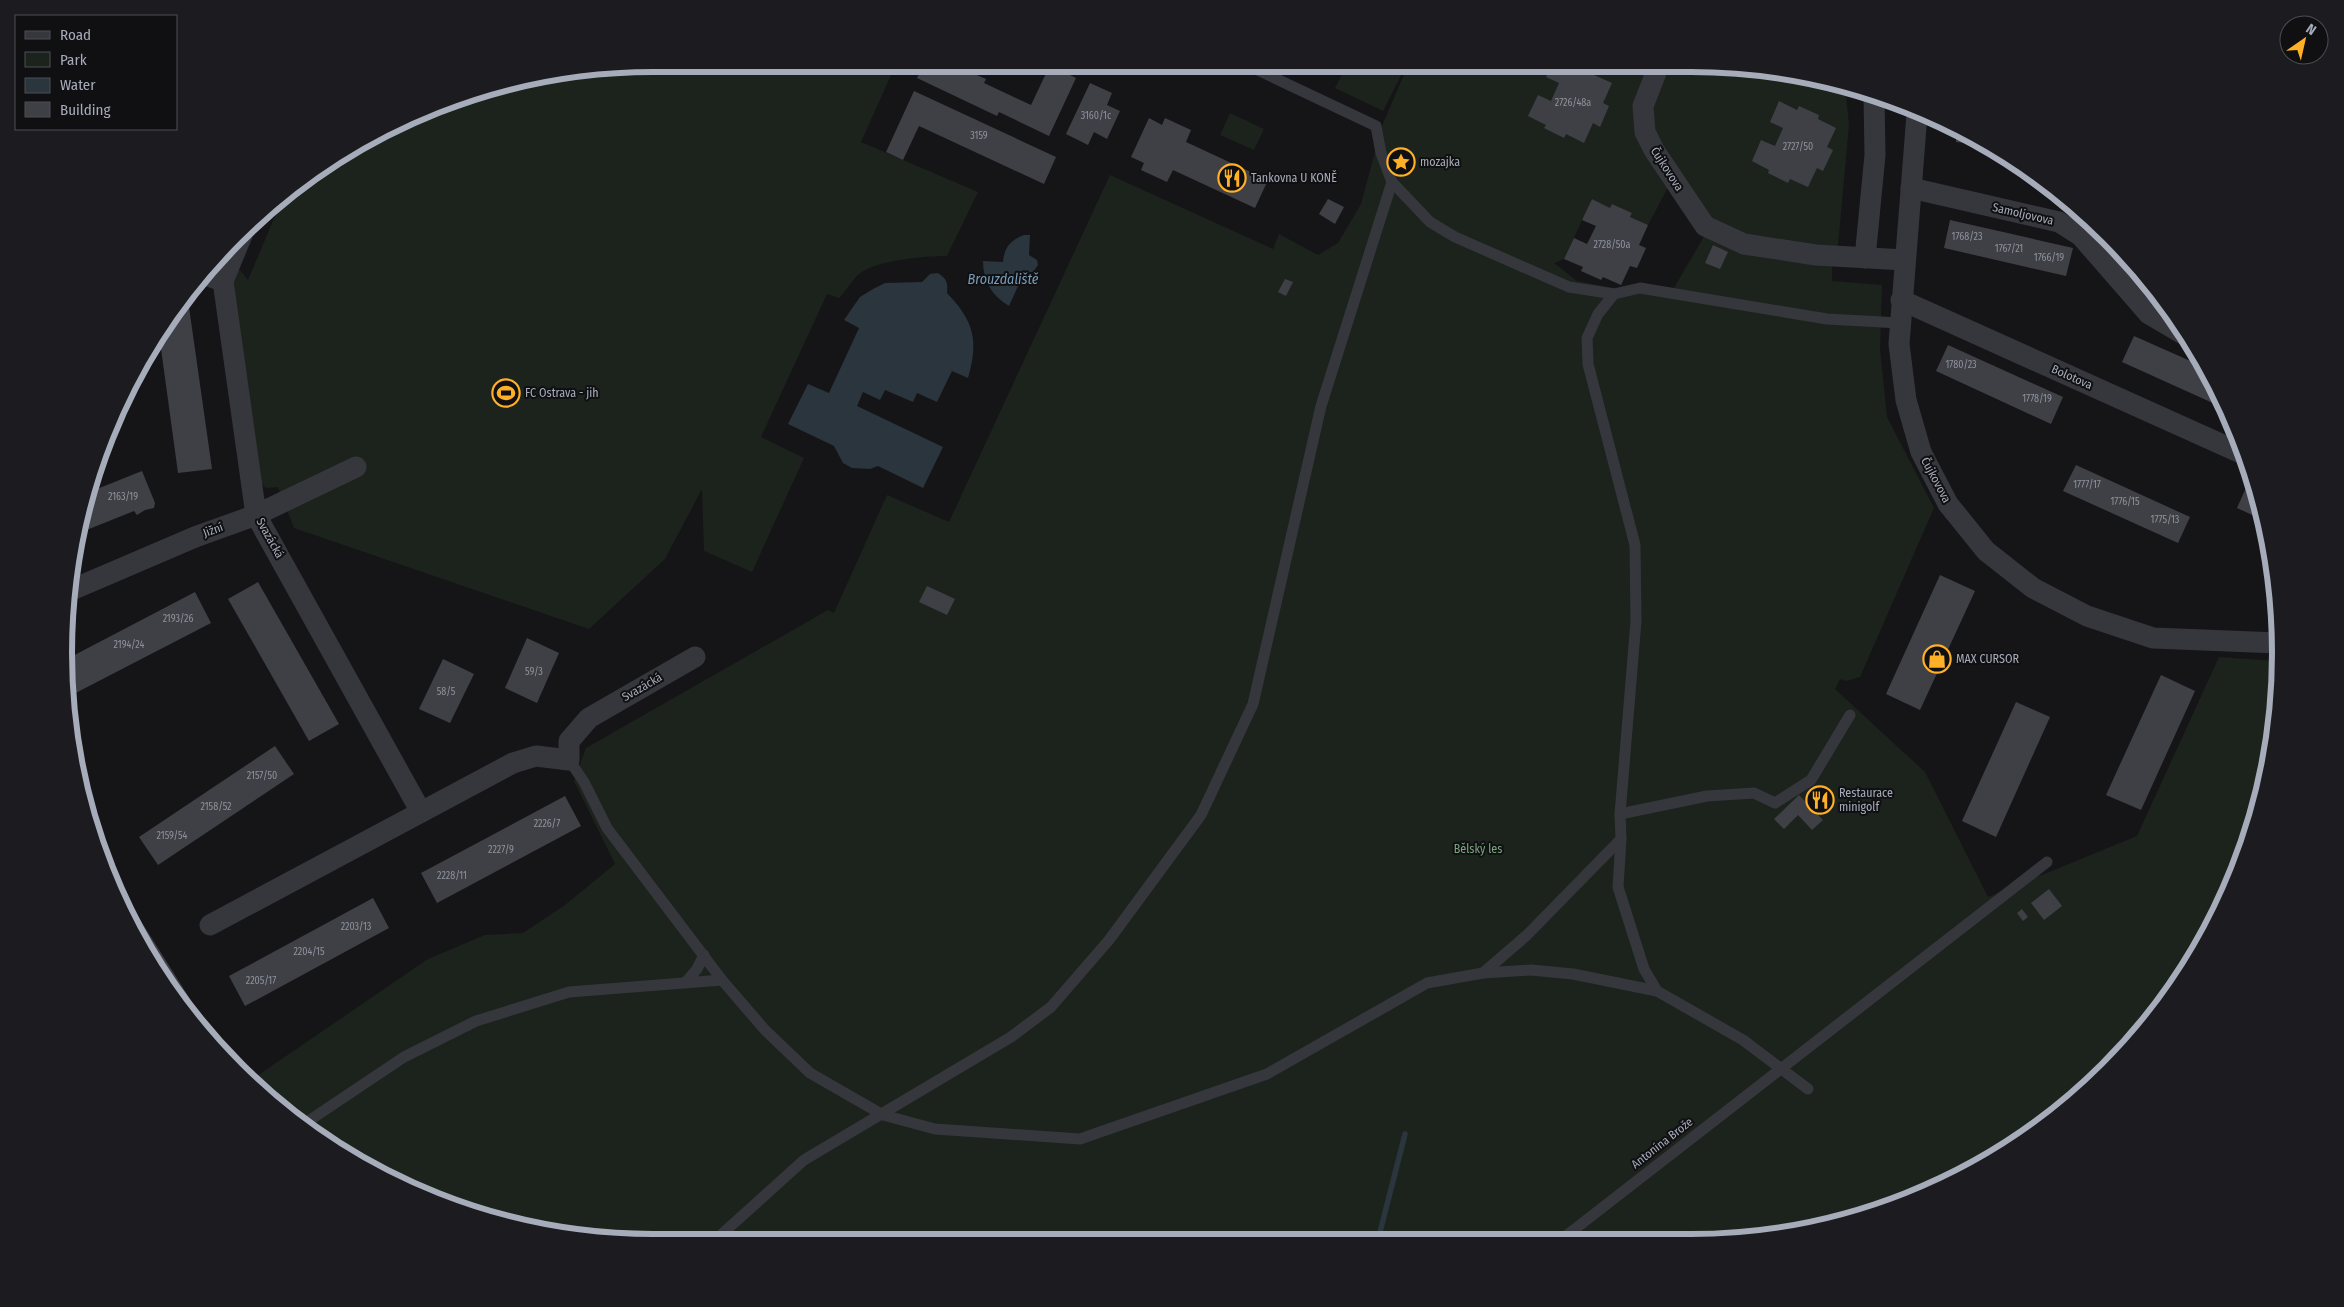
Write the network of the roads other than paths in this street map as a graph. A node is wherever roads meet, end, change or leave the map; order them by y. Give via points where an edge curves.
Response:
1 (1262, 72) edge
2 (1656, 72) edge
3 (1874, 102) edge
4 (1917, 119) edge
5 (1392, 182) junction
6 (1911, 188) junction
7 (1865, 258) junction
8 (1905, 260) junction
9 (213, 277) edge
10 (1614, 294) junction
11 (1902, 300) junction
12 (1900, 323) junction
13 (2171, 327) edge
14 (2234, 450) edge
15 (356, 467) dead end
16 (256, 514) junction
17 (76, 588) edge
18 (2271, 643) edge
19 (695, 657) dead end
20 (1850, 714) dead end
21 (569, 760) junction
22 (421, 812) junction
23 (1620, 814) junction
24 (1621, 839) junction
25 (2047, 862) dead end
26 (210, 925) dead end
27 (704, 956) junction
28 (1483, 973) junction
29 (722, 980) junction
30 (685, 983) junction
31 (1657, 991) junction
32 (1780, 1069) junction
33 (1808, 1089) dead end
34 (883, 1115) junction
35 (309, 1121) edge
36 (723, 1234) edge
37 (1568, 1234) edge

1 - 5 lane via 1376,126 1381,153
2 - 7 street, Čujkovova via 1643,106 1645,132 1705,226 1744,244
3 - 7 street via 1875,155
4 - 6 street, Čujkovova
5 - 10 lane via 1430,222 1456,237 1569,287
5 - 34 lane via 1321,406 1253,704 1201,815 1109,940 1051,1006 1011,1037
6 - 8 street, Čujkovova
6 - 13 street, Samoljovova via 2059,222 2081,236 2149,314
7 - 8 street, Čujkovova
8 - 11 street, Čujkovova
9 - 16 street, Svazácká
10 - 12 lane via 1640,288 1827,319
10 - 23 lane via 1598,314 1587,338 1588,364 1635,545 1636,621
11 - 12 street, Čujkovova
11 - 14 street, Bolotova
12 - 18 street, Čujkovova via 1899,344 1906,400 1921,452 1948,504 1986,551 2033,588 2087,616 2153,638
15 - 16 street, Jižní
16 - 17 street, Jižní
16 - 22 street, Svazácká
19 - 21 street, Svazácká via 589,718 569,741
20 - 23 lane via 1811,780 1775,803 1754,793 1707,796
21 - 22 street via 536,756 513,763
21 - 27 lane via 607,828
22 - 26 street
23 - 24 lane
24 - 28 lane via 1527,935
24 - 31 lane via 1618,887 1644,969
25 - 32 lane, Antonína Brože
27 - 29 lane
27 - 30 lane
28 - 31 lane via 1531,970 1573,974
28 - 34 lane via 1427,983 1267,1074 1080,1139 935,1129
29 - 30 lane
29 - 34 lane via 765,1030 810,1073
30 - 35 lane via 569,992 476,1021 404,1056
31 - 32 lane via 1743,1040
32 - 33 lane
32 - 37 lane, Antonína Brože
34 - 36 lane via 804,1160

